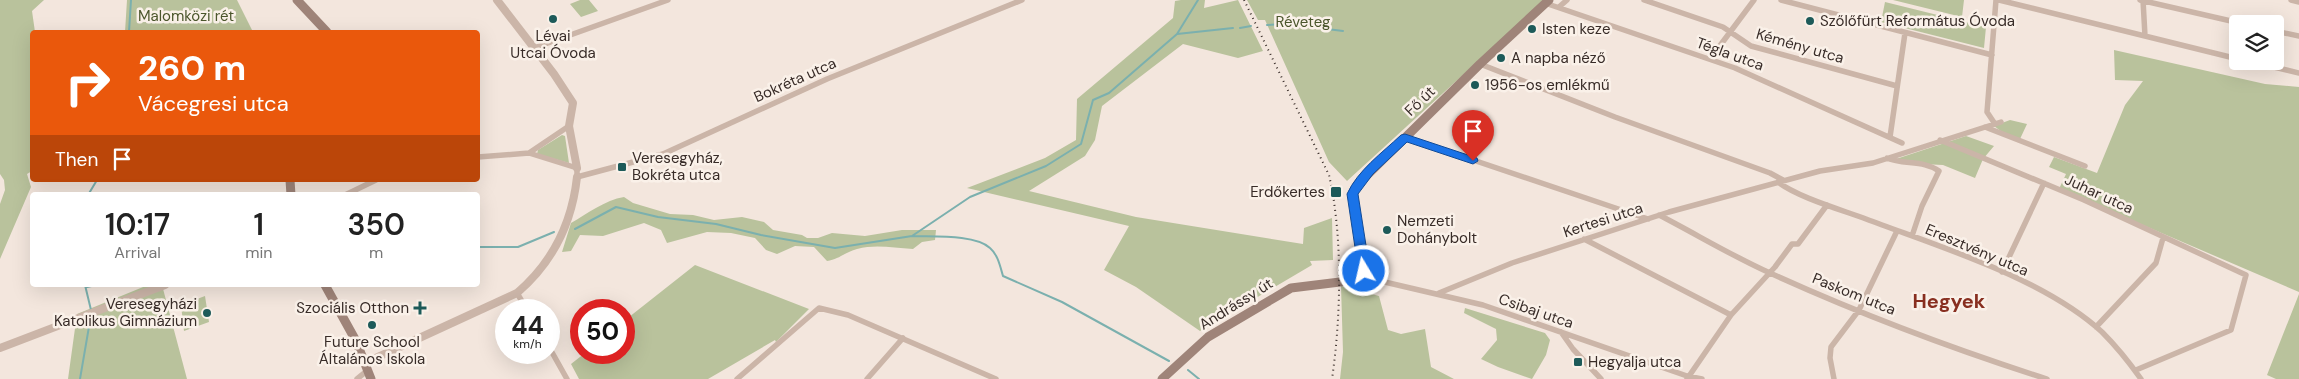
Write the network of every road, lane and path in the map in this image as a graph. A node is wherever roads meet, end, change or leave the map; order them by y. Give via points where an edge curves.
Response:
1 (297, 0) edge
2 (496, 0) edge
3 (668, 0) edge
4 (1022, 0) edge
5 (1567, 0) edge
6 (1644, 0) edge
7 (1754, 0) edge
8 (1781, 0) edge
9 (1997, 0) edge
10 (2142, 0) edge
11 (2292, 0) edge
12 (1546, 1) edge
13 (2299, 2) edge
14 (1559, 7) junction
15 (2229, 20) edge
16 (324, 30) edge
17 (1729, 31) junction
18 (1905, 33) junction
19 (2284, 33) edge
20 (2145, 36) junction
21 (2299, 36) edge
22 (534, 48) junction
23 (1992, 55) junction
24 (2229, 57) edge
25 (1710, 59) junction
26 (1480, 64) junction
27 (2284, 69) edge
28 (2299, 73) edge
29 (1897, 86) junction
30 (569, 126) junction
31 (1985, 127) junction
32 (1890, 136) junction
33 (1405, 137) junction
34 (1940, 140) junction
35 (1902, 143) dead end
36 (529, 153) junction
37 (480, 157) edge
38 (1887, 158) junction
39 (2085, 166) dead end
40 (577, 173) junction
41 (1781, 181) junction
42 (372, 182) edge
43 (2044, 183) junction
44 (351, 192) edge
45 (1827, 205) junction
46 (1659, 215) junction
47 (1648, 219) junction
48 (1897, 231) junction
49 (1912, 236) junction
50 (2163, 238) junction
51 (1584, 239) junction
52 (1769, 272) junction
53 (2002, 272) junction
54 (1360, 276) junction
55 (160, 287) edge
56 (326, 287) edge
57 (517, 293) junction
58 (1440, 293) junction
59 (521, 299) edge
60 (1859, 310) junction
61 (1731, 314) junction
62 (2096, 327) junction
63 (1561, 332) junction
64 (903, 338) junction
65 (0, 348) edge
66 (559, 364) edge
67 (2136, 370) junction
68 (368, 371) edge
69 (1687, 378) edge
70 (357, 379) edge
71 (568, 379) edge
72 (737, 379) edge
73 (867, 379) edge
74 (996, 379) edge
75 (1162, 379) edge
76 (1602, 379) edge
77 (1702, 379) edge
78 (1834, 379) edge
79 (2047, 379) edge
80 (2141, 379) edge

1 - 16 main road
2 - 22 street
3 - 22 street
4 - 40 street, Bokréta utca via 827,80 664,154
5 - 14 street
6 - 17 street, Kémény utca
7 - 17 street
8 - 18 street
9 - 20 street
9 - 23 street
10 - 15 street
10 - 20 street
11 - 13 street
12 - 14 street, Tégla utca
12 - 26 main road, Fő út
14 - 25 street, Tégla utca
17 - 25 street
17 - 29 street, Kémény utca via 1751,46
18 - 23 street
18 - 29 street
19 - 21 street
20 - 24 street
22 - 30 street via 573,102
23 - 31 street, Kertesi utca via 1987,112 1989,118 1998,123
25 - 32 street, Tégla utca via 1768,81
26 - 33 main road, Fő út
26 - 41 street via 1770,173
27 - 28 street
29 - 32 street
30 - 36 street
30 - 40 street
31 - 34 street, Kertesi utca
31 - 39 street
32 - 35 street, Tégla utca
33 - 47 street
33 - 54 main road, Fő út via 1369,171 1353,192 1364,269
34 - 38 street, Kertesi utca
34 - 43 street, Juhar utca
36 - 37 street
36 - 40 street
38 - 41 street, Kertesi utca
38 - 49 street via 1899,164 1932,167 1939,171
40 - 57 street via 563,234 555,253
41 - 45 street, Eresztvény utca via 1783,186
41 - 46 street, Kertesi utca
42 - 44 street
43 - 50 street, Juhar utca
43 - 53 street
45 - 48 street, Eresztvény utca
45 - 52 street via 1798,244 1792,244
46 - 47 street, Kertesi utca
46 - 52 street, Paskom utca
47 - 51 street, Kertesi utca
48 - 49 street, Eresztvény utca
48 - 60 street
49 - 53 street, Eresztvény utca
50 - 62 street via 2156,263
50 - 67 street, Juhar utca via 2246,275 2230,330
51 - 58 street, Kertesi utca via 1512,263
51 - 61 street
52 - 60 street, Paskom utca
52 - 61 street
53 - 62 street, Eresztvény utca
54 - 58 street, Csibaj utca
54 - 75 main road, Andrássy út via 1348,281 1290,288 1208,337
55 - 65 street
56 - 68 main road
57 - 59 street
57 - 68 street
58 - 63 street, Csibaj utca
60 - 78 street via 1831,347
60 - 79 street, Paskom utca via 1983,359
61 - 69 street
62 - 67 street, Eresztvény utca
63 - 69 street, Csibaj utca
63 - 76 street
64 - 72 street via 848,315 819,308
64 - 73 street
64 - 74 street
66 - 71 street
67 - 80 street, Eresztvény utca
68 - 70 street
69 - 77 street, Csibaj utca

